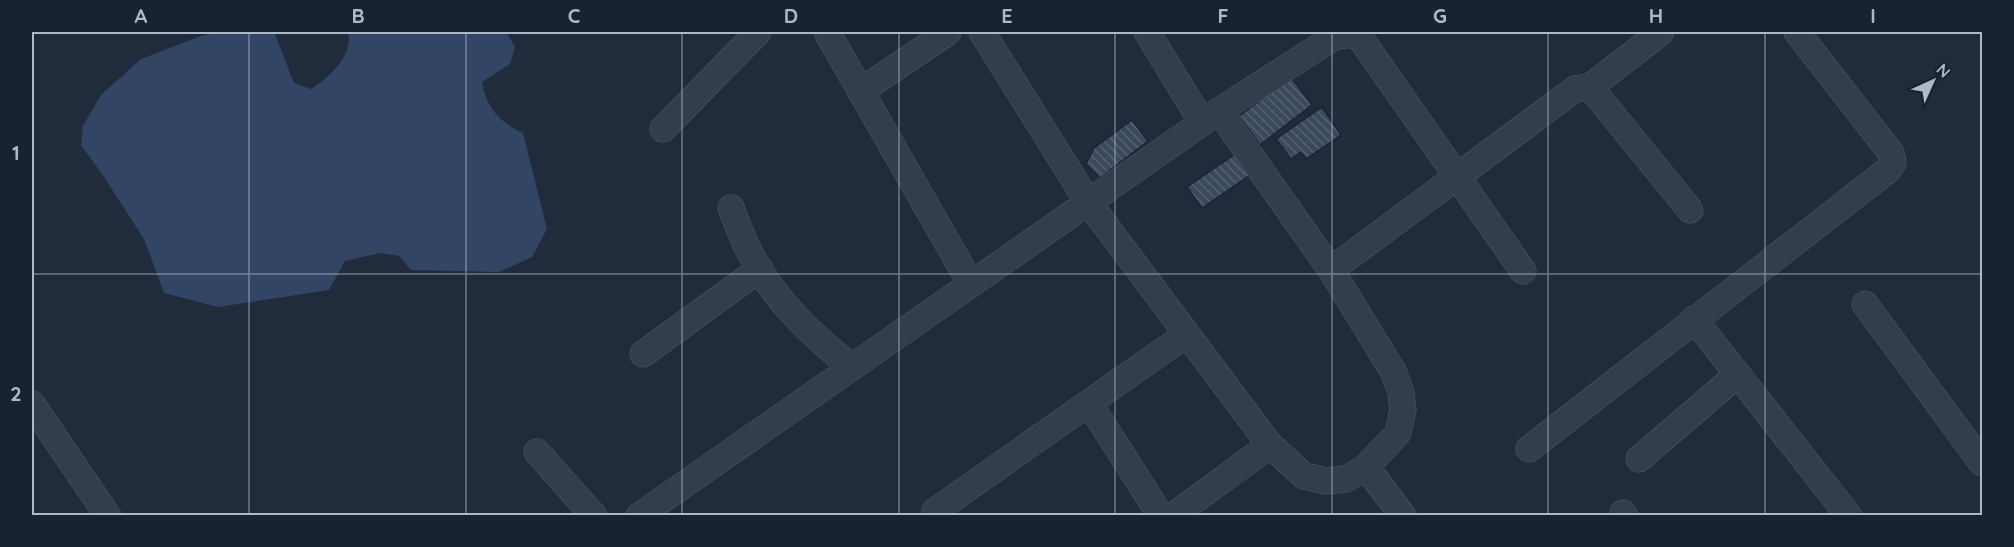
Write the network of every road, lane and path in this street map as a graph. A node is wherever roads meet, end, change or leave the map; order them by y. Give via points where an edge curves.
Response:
1 (758, 32) edge
2 (827, 32) edge
3 (948, 32) edge
4 (982, 32) edge
5 (1147, 32) edge
6 (1661, 32) edge
7 (1797, 32) edge
8 (1315, 39) edge
9 (1590, 87) junction
10 (861, 91) junction
11 (1210, 116) junction
12 (663, 129) dead end
13 (1458, 177) junction
14 (1088, 202) junction
15 (731, 208) dead end
16 (1690, 210) dead end
17 (760, 269) junction
18 (1331, 270) junction
19 (1523, 271) dead end
20 (971, 284) junction
21 (1865, 304) dead end
22 (1694, 319) junction
23 (1187, 334) junction
24 (643, 354) dead end
25 (851, 367) junction
26 (1737, 375) junction
27 (1089, 403) junction
28 (32, 404) edge
29 (1270, 445) junction
30 (1529, 449) dead end
31 (537, 452) dead end
32 (1639, 459) dead end
33 (1983, 463) edge
34 (1366, 467) junction
35 (935, 511) dead end
36 (108, 516) edge
37 (594, 516) edge
38 (639, 516) edge
39 (1161, 516) edge
40 (1173, 516) edge
41 (1403, 516) edge
42 (1849, 516) edge

1 - 12 street
2 - 10 street
3 - 10 street
4 - 14 street
5 - 11 street
6 - 9 street
7 - 22 street via 1891,153 1893,163
8 - 11 street
8 - 13 street via 1351,34 1361,39
9 - 13 street via 1575,89
9 - 16 street
10 - 20 street
11 - 14 street
11 - 18 street
13 - 18 street
13 - 19 street
14 - 20 street
14 - 23 street
15 - 17 street
17 - 24 street
17 - 25 street via 778,298 812,335
18 - 34 street via 1393,371 1401,392 1403,410 1398,433
20 - 25 street
21 - 33 street
22 - 26 street
22 - 30 street
23 - 27 street
23 - 29 street
25 - 38 street
26 - 32 street
26 - 42 street
27 - 35 street
27 - 39 street
28 - 36 street
29 - 34 street via 1304,476 1326,481 1346,479
29 - 40 street
31 - 37 street
34 - 41 street

